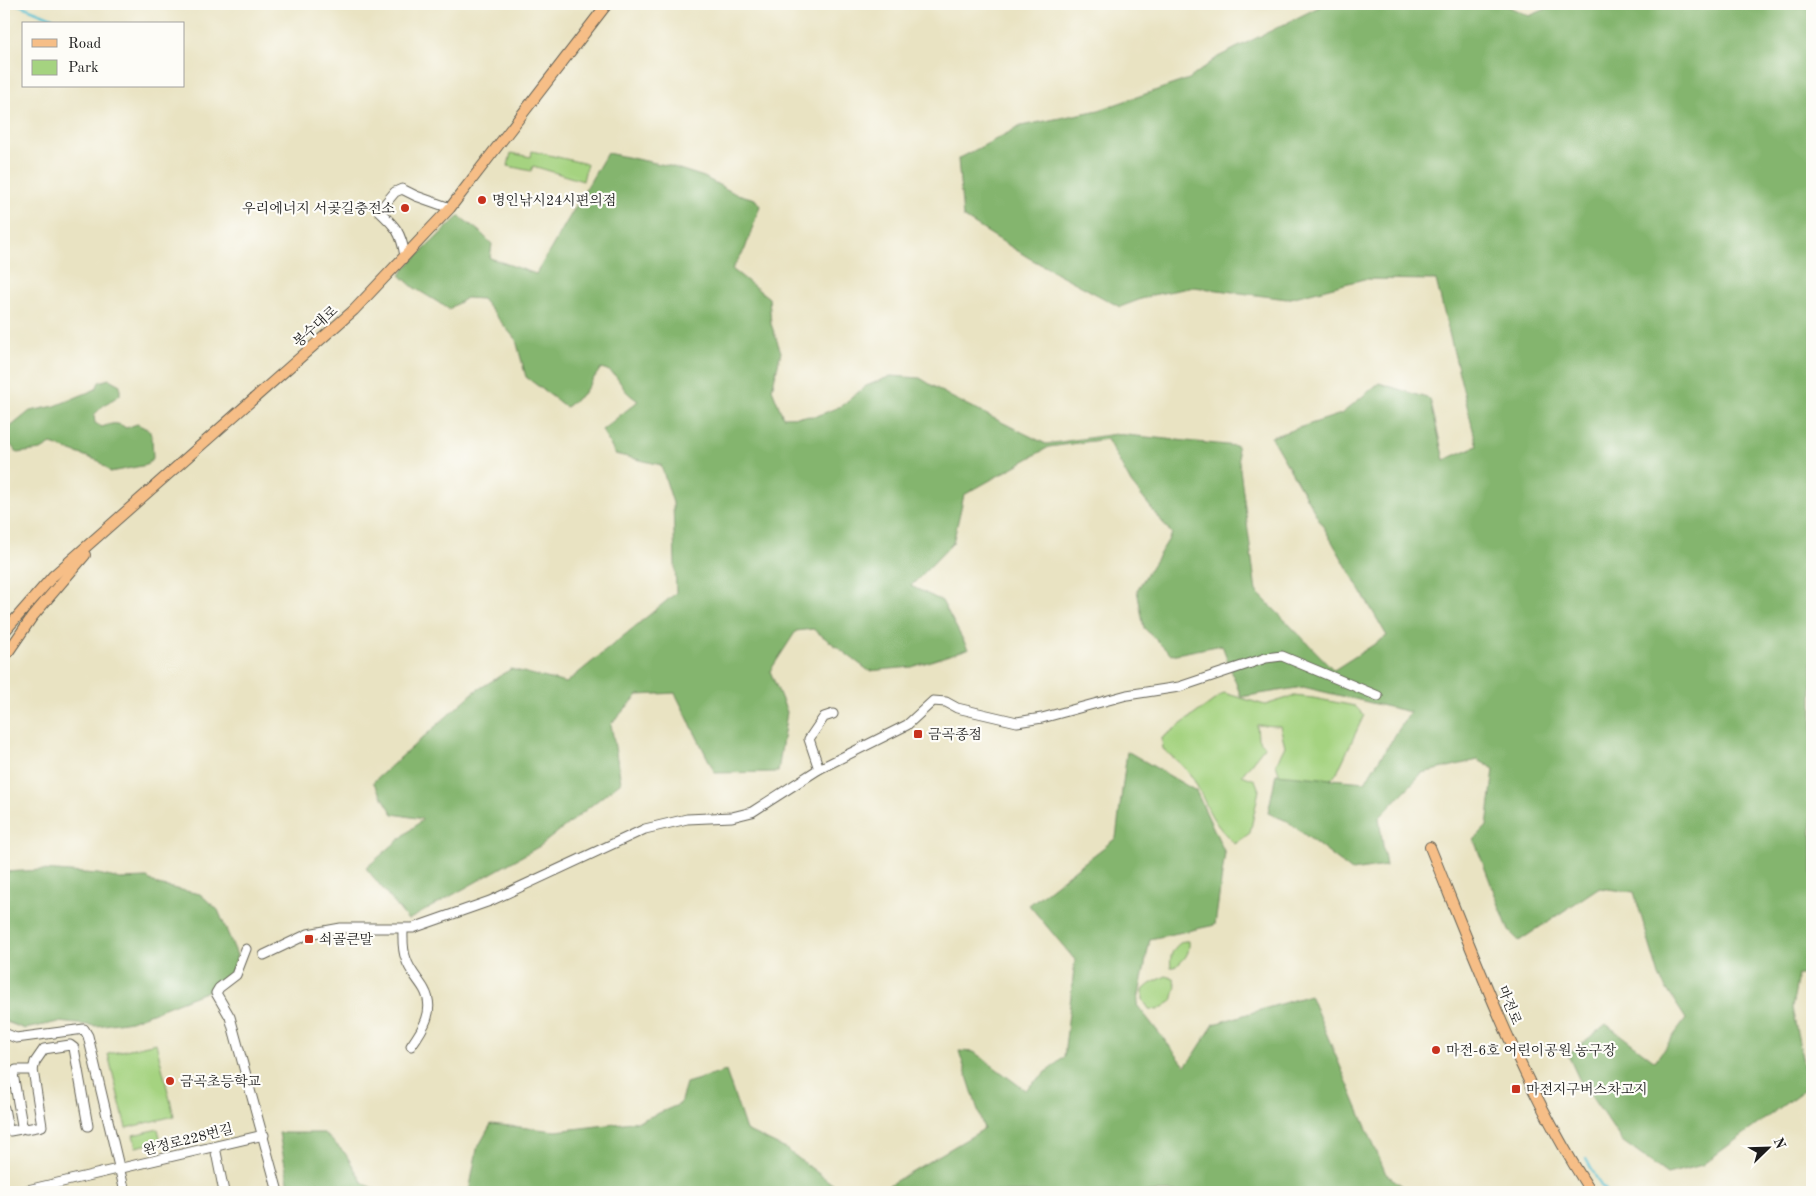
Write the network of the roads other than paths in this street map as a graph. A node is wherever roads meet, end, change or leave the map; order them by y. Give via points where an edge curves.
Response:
1 (607, 4) edge
2 (450, 208) junction
3 (405, 256) junction
4 (103, 534) junction
5 (14, 621) junction
6 (4, 632) edge
7 (4, 641) edge
8 (4, 658) edge
9 (1378, 696) dead end
10 (833, 714) dead end
11 (819, 769) junction
12 (1430, 847) dead end
13 (403, 928) junction
14 (246, 949) dead end
15 (264, 955) dead end
16 (4, 1033) edge
17 (411, 1046) dead end
18 (33, 1070) junction
19 (4, 1073) edge
20 (14, 1074) junction
21 (4, 1108) edge
22 (22, 1125) junction
23 (88, 1126) dead end
24 (264, 1135) junction
25 (215, 1146) junction
26 (119, 1170) junction
27 (20, 1192) edge
28 (125, 1192) edge
29 (224, 1192) edge
30 (278, 1192) edge
31 (1591, 1192) edge

1 - 2 main road, 봉수대로
2 - 3 main road, 봉수대로
2 - 3 street via 402,189 396,192 379,211 397,229
3 - 4 main road, 봉수대로 via 354,310
4 - 5 main road, 봉수대로 via 53,576
4 - 8 main road via 32,617
5 - 6 main road, 봉수대로
5 - 7 main road
9 - 11 street via 1282,656 1266,658 1180,687 1127,695 1017,722 957,708 940,700 928,705 907,725
10 - 11 street via 824,717 809,739
11 - 13 street via 752,812 732,817 687,818 645,829 490,901 413,928
12 - 31 main road, 마전로 via 1509,1039 1563,1150
13 - 15 street via 341,928 308,934
13 - 17 street via 406,961 425,990 428,1002 425,1025
14 - 24 street via 236,976 216,993 230,1017
16 - 26 street via 16,1038 84,1029
18 - 20 street via 16,1070
18 - 22 street via 43,1124 26,1129
18 - 23 street via 44,1049 70,1044 74,1048
19 - 20 street
20 - 22 street
21 - 22 street via 10,1131
24 - 25 street, 완정로228번길
24 - 30 street
25 - 26 street, 완정로228번길
25 - 29 street
26 - 27 street, 완정로228번길
26 - 28 street

